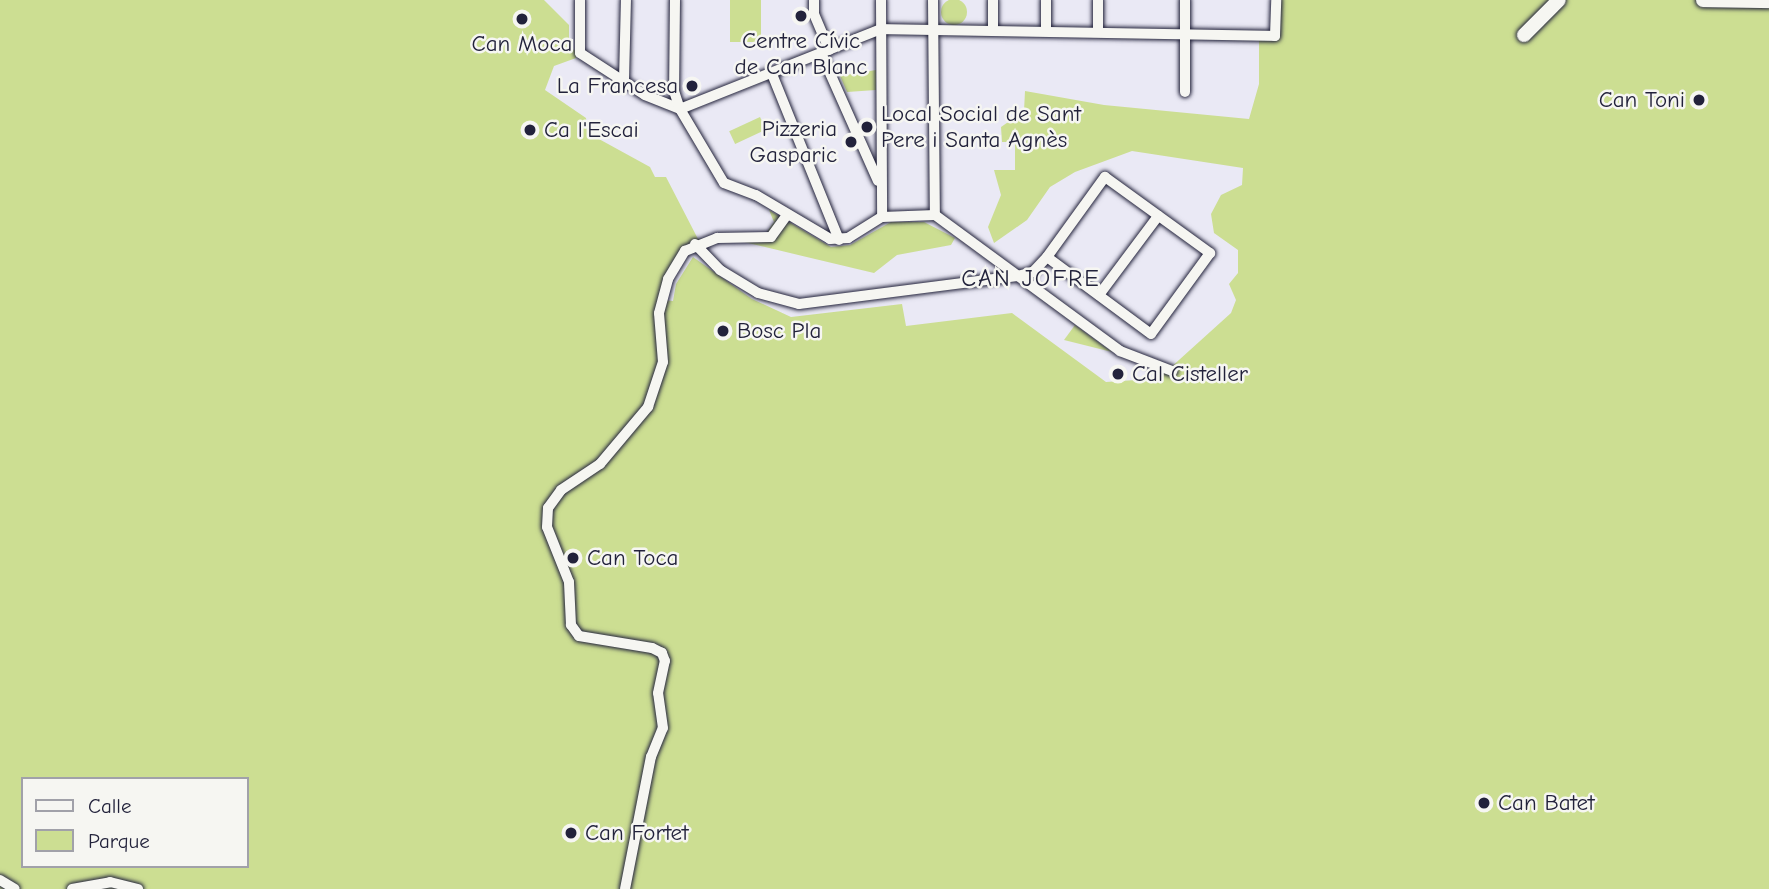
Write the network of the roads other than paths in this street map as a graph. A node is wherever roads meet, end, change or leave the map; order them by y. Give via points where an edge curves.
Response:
1 (580, 0) edge
2 (626, 0) edge
3 (675, 0) edge
4 (814, 0) edge
5 (881, 0) edge
6 (933, 0) edge
7 (993, 0) edge
8 (1046, 0) edge
9 (1098, 0) edge
10 (1185, 0) edge
11 (1276, 0) edge
12 (1559, 0) edge
13 (1703, 0) edge
14 (1769, 1) edge
15 (881, 29) junction
16 (933, 30) junction
17 (993, 31) junction
18 (1046, 31) junction
19 (1098, 32) junction
20 (1185, 33) junction
21 (1524, 35) dead end
22 (825, 52) junction
23 (772, 74) junction
24 (624, 80) junction
25 (1185, 92) dead end
26 (680, 109) junction
27 (880, 184) junction
28 (786, 215) junction
29 (935, 215) junction
30 (1158, 216) junction
31 (881, 217) junction
32 (839, 240) junction
33 (695, 244) junction
34 (1047, 257) junction
35 (1017, 276) junction
36 (1099, 295) junction
37 (1172, 372) dead end
38 (0, 880) edge
39 (15, 889) edge
40 (72, 889) edge
41 (138, 889) edge
42 (625, 889) edge

1 - 24 street via 580,53
2 - 24 street
3 - 26 street via 674,91
4 - 22 street
5 - 15 street
6 - 16 street
7 - 17 street
8 - 18 street
9 - 19 street
10 - 20 street
11 - 20 street via 1275,36
12 - 21 main road
13 - 14 main road
15 - 16 street
15 - 22 street
15 - 27 street
16 - 17 street
16 - 29 street
17 - 18 street
18 - 19 street
19 - 20 street
20 - 25 street
22 - 23 street
22 - 27 street
23 - 26 street
23 - 32 street
24 - 26 street
26 - 28 street via 724,184 756,195
27 - 31 street
28 - 32 street via 820,236
28 - 33 street via 771,237 717,238
29 - 31 street
29 - 35 street
30 - 34 street via 1105,177
30 - 36 street
30 - 36 street via 1210,253 1151,334
31 - 32 street
33 - 35 street via 720,270 758,293 799,304
33 - 42 street via 685,251 668,279 659,313 663,362 648,407 600,464 561,490 548,508 547,527 569,582 571,625 579,636 652,648 662,653 665,661 658,693 663,728 651,757
34 - 35 street via 1033,272
34 - 36 street
35 - 37 street via 1120,351
38 - 39 street
40 - 41 street via 121,884

